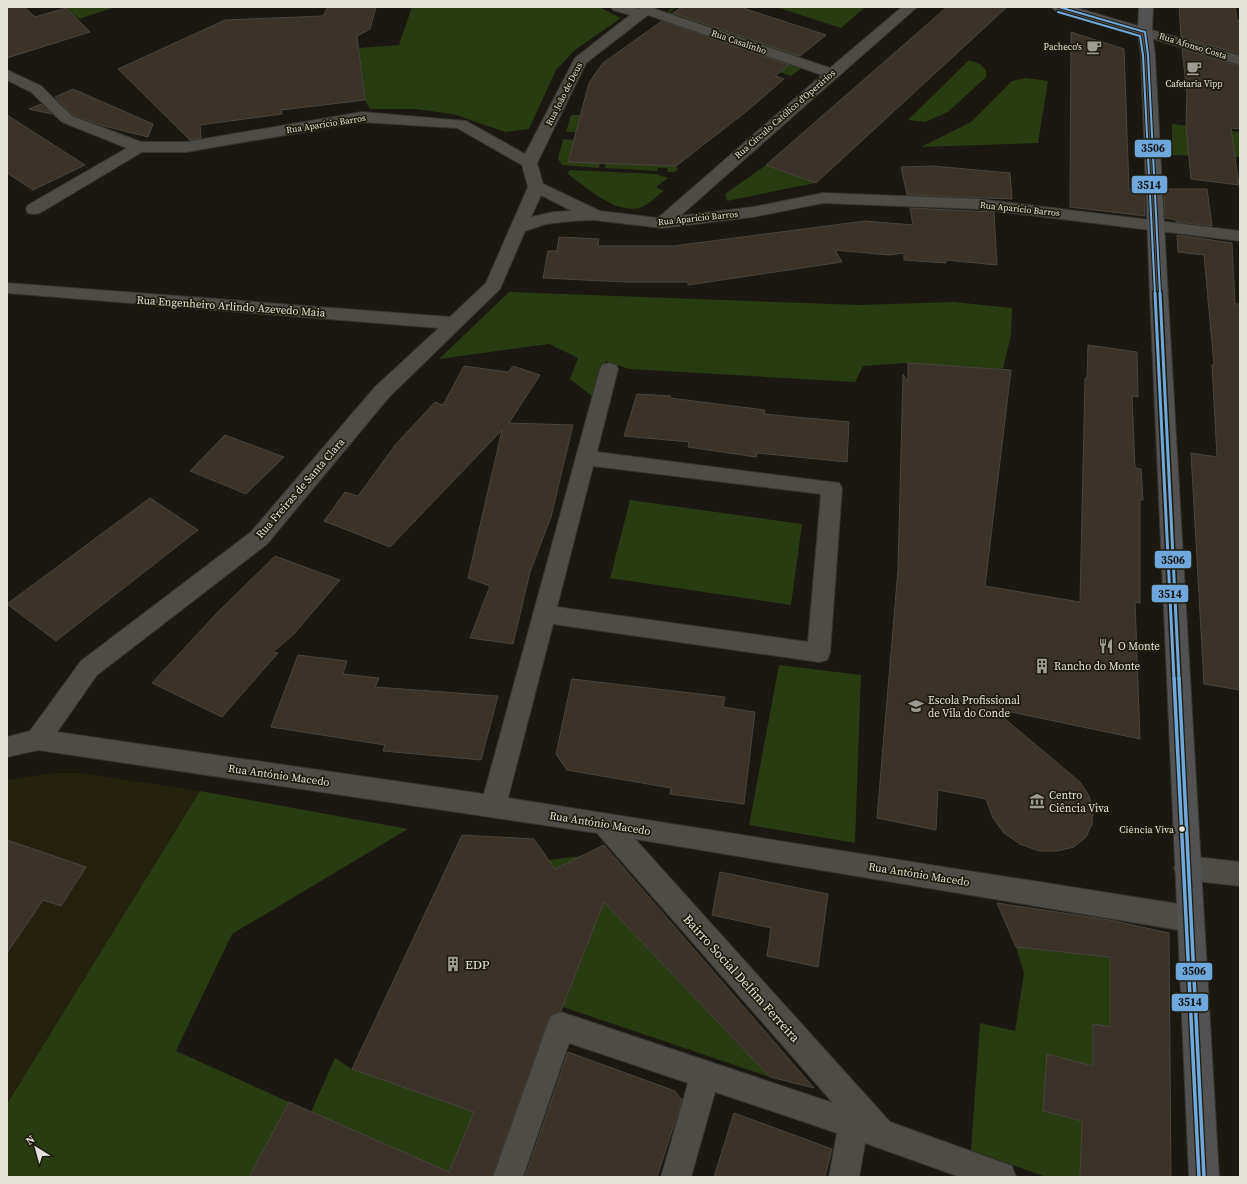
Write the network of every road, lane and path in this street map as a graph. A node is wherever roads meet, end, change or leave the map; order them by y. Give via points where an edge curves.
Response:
1 (618, 7) edge
2 (910, 7) edge
3 (1059, 7) edge
4 (1146, 7) edge
5 (645, 10) edge
6 (1145, 32) junction
7 (1240, 61) edge
8 (832, 73) junction
9 (7, 74) edge
10 (139, 147) junction
11 (528, 163) junction
12 (536, 187) junction
13 (34, 209) dead end
14 (596, 216) junction
15 (662, 223) junction
16 (1157, 225) junction
17 (519, 228) junction
18 (1240, 236) edge
19 (7, 288) edge
20 (455, 323) junction
21 (609, 369) dead end
22 (585, 458) junction
23 (544, 614) junction
24 (38, 740) junction
25 (7, 747) edge
26 (493, 807) junction
27 (604, 824) junction
28 (1187, 868) junction
29 (1240, 874) edge
30 (1192, 919) junction
31 (705, 1074) junction
32 (866, 1129) junction
33 (508, 1177) edge
34 (676, 1177) edge
35 (844, 1177) edge
36 (1001, 1177) edge
37 (1204, 1177) edge

1 - 5 street, Rua Casalinho
2 - 8 street, Rua Círculo Católico d'Operários
3 - 6 main road
4 - 6 main road
5 - 8 street, Rua Casalinho
5 - 11 street, Rua João de Deus via 580,61
6 - 7 street, Rua Afonso Costa
6 - 16 main road
8 - 15 street, Rua Círculo Católico d'Operários
9 - 10 street, Rua Aparício Barros via 36,89 67,119
10 - 11 street, Rua Aparício Barros via 186,147 362,117 461,124
10 - 13 street
11 - 12 street
12 - 14 street, Rua Aparício Barros
12 - 17 street, Rua Freiras de Santa Clara
14 - 15 street, Rua Aparício Barros
14 - 17 street via 553,217 535,220
15 - 16 street, Rua Aparício Barros via 754,212 822,198 980,204
16 - 18 street, Rua Aparício Barros
16 - 28 main road via 1158,297
17 - 20 street, Rua Freiras de Santa Clara via 494,285
19 - 20 street, Rua Engenheiro Arlindo Azevedo Maia
20 - 24 street, Rua Freiras de Santa Clara via 382,392 259,538 89,668
21 - 22 street
22 - 23 street
22 - 23 street via 832,488 819,653
23 - 26 street
24 - 25 street, Rua António Macedo
24 - 26 street, Rua António Macedo
26 - 27 street, Rua António Macedo
27 - 30 street, Rua António Macedo
27 - 32 street, Bairro Social Delfim Ferreira
28 - 29 street
28 - 30 main road
30 - 37 main road
31 - 32 street, Bairro Social Delfim Ferreira
31 - 33 street, Bairro Social Delfim Ferreira via 561,1026
31 - 34 street
32 - 35 street
32 - 36 street, Bairro Social Delfim Ferreira

